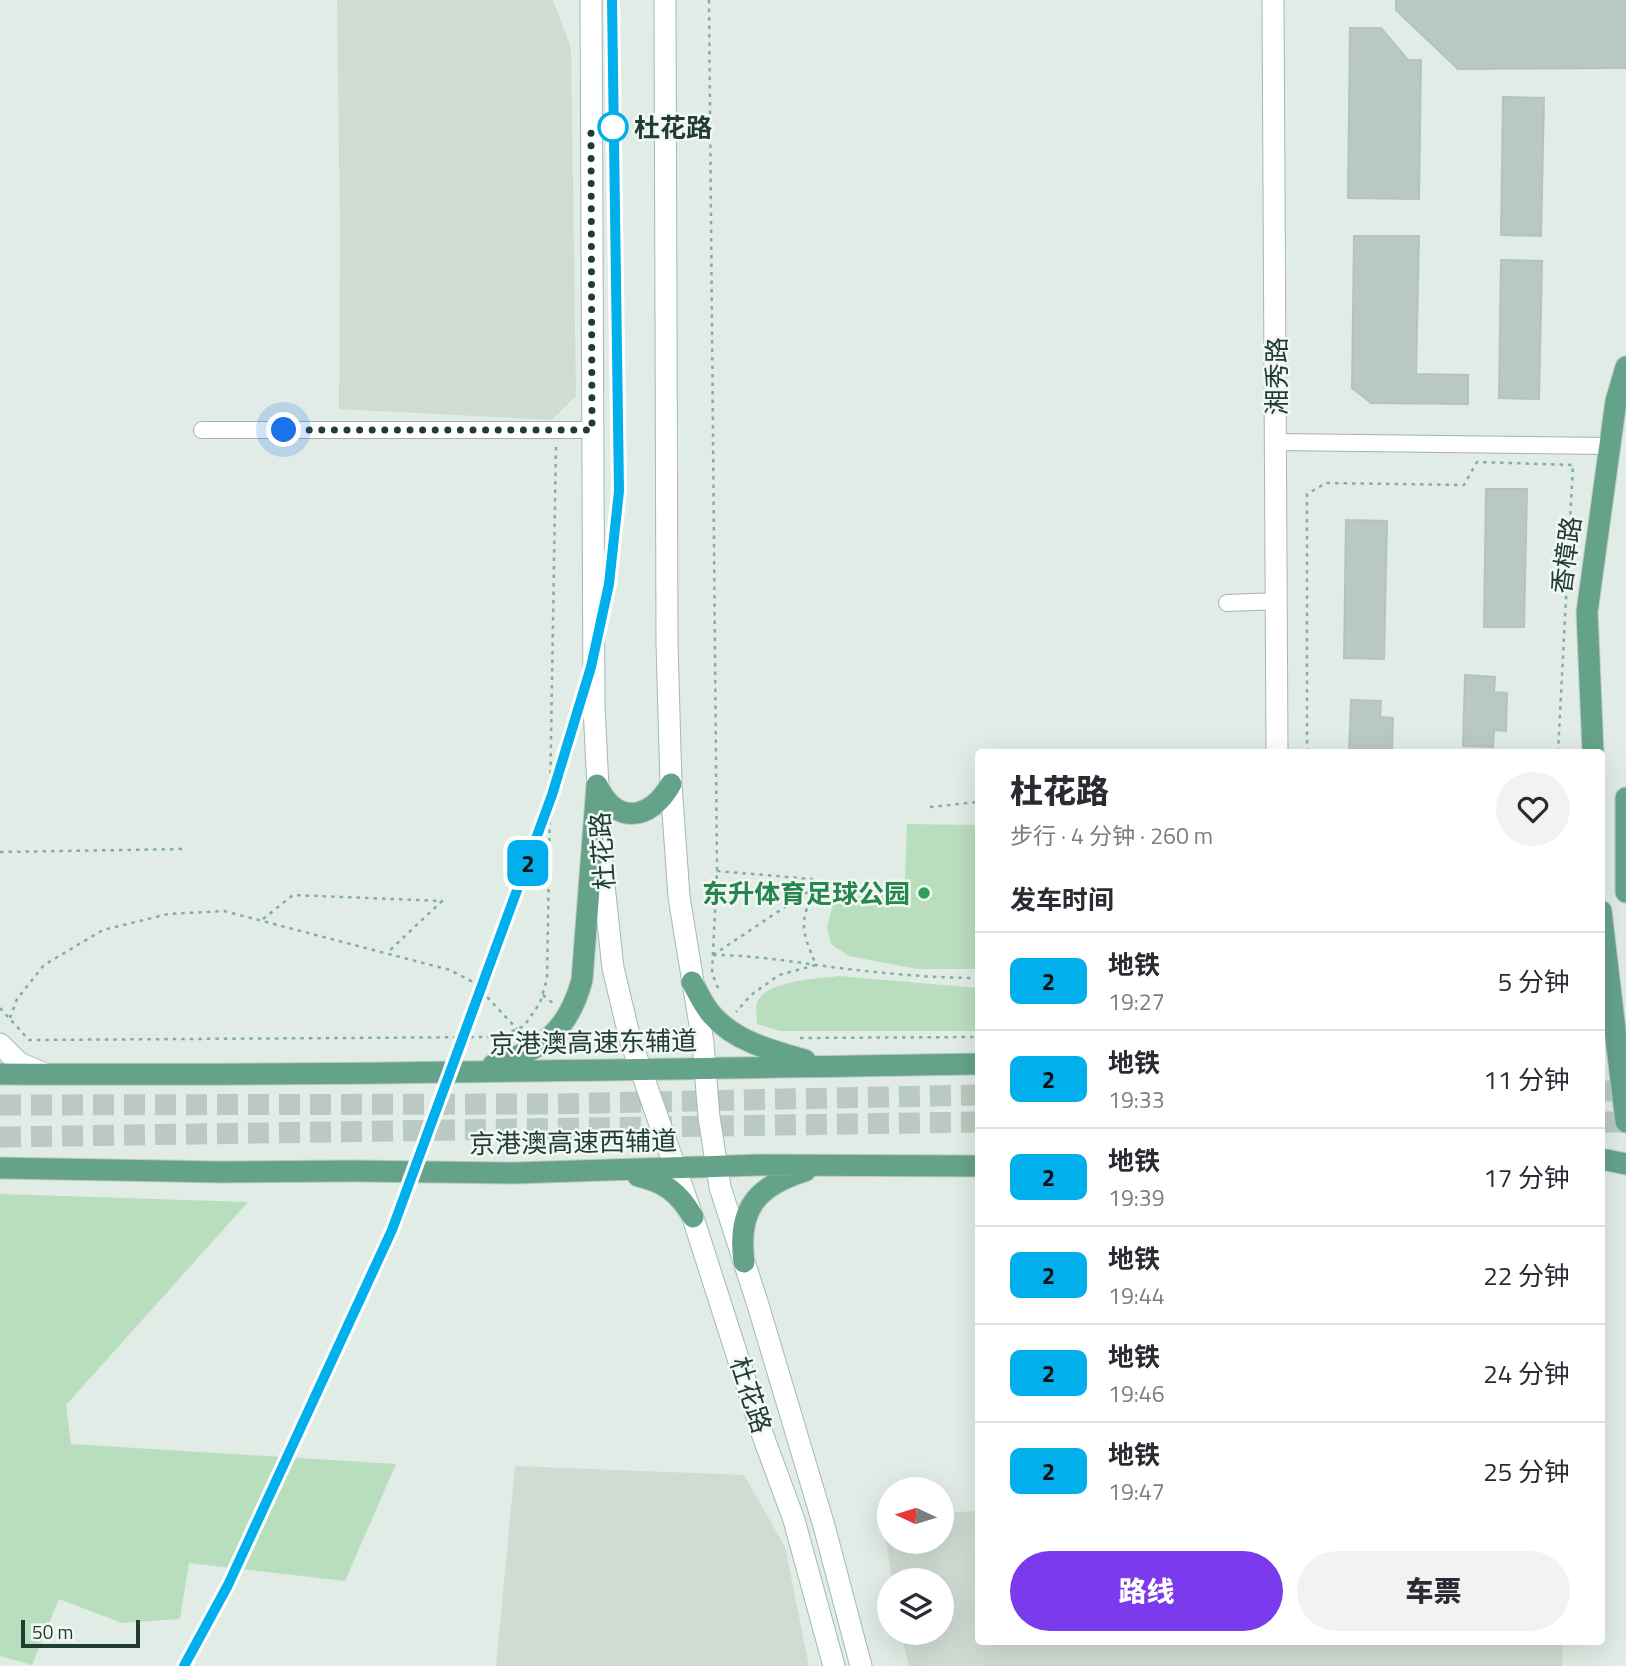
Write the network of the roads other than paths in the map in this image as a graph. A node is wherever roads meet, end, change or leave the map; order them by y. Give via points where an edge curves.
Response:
1 (578, 0) edge
2 (591, 0) edge
3 (665, 0) edge
4 (672, 0) edge
5 (1273, 0) edge
6 (1287, 0) edge
7 (665, 91) junction
8 (591, 106) junction
9 (1626, 367) edge
10 (202, 430) dead end
11 (592, 430) junction
12 (1283, 442) junction
13 (1609, 446) junction
14 (1277, 601) junction
15 (1227, 603) dead end
16 (1277, 749) edge
17 (1290, 749) edge
18 (1593, 749) edge
19 (671, 784) junction
20 (597, 785) junction
21 (1626, 798) edge
22 (1626, 892) edge
23 (1605, 950) edge
24 (692, 982) junction
25 (0, 1044) edge
26 (1615, 1048) edge
27 (975, 1064) edge
28 (831, 1066) junction
29 (705, 1067) junction
30 (641, 1069) junction
31 (466, 1073) junction
32 (0, 1074) edge
33 (45, 1074) junction
34 (1626, 1122) edge
35 (1605, 1160) edge
36 (1626, 1164) edge
37 (825, 1166) junction
38 (975, 1166) edge
39 (716, 1167) junction
40 (0, 1168) edge
41 (675, 1170) junction
42 (601, 1171) junction
43 (693, 1217) junction
44 (744, 1262) junction
45 (834, 1666) edge
46 (861, 1666) edge

1 - 8 street via 583,75
2 - 8 street, 杜花路
3 - 7 street, 杜花路
4 - 7 street
5 - 12 street, 湘秀路
6 - 12 street, 湘秀路
7 - 19 street, 杜花路
8 - 11 street, 杜花路
9 - 13 main road, 香樟路
10 - 11 street
11 - 20 street, 杜花路
12 - 13 street
12 - 14 street, 湘秀路
12 - 17 street, 湘秀路
13 - 18 main road, 香樟路 via 1587,612
14 - 15 street
14 - 16 street, 湘秀路
19 - 20 main road via 656,805 632,814 611,807
19 - 24 street, 杜花路 via 679,897
20 - 30 street, 杜花路 via 614,968
20 - 31 main road via 583,967 576,1003 558,1030 531,1052
21 - 22 main road
23 - 26 main road
24 - 28 main road via 713,1016 744,1039
24 - 29 street, 杜花路
25 - 33 street via 19,1063
26 - 34 main road
27 - 28 main road, 京港澳高速东辅道
28 - 29 main road, 京港澳高速东辅道
29 - 30 main road, 京港澳高速东辅道
29 - 39 street, 杜花路
30 - 31 main road, 京港澳高速东辅道
30 - 41 street, 杜花路
31 - 33 main road, 京港澳高速东辅道
32 - 33 main road, 京港澳高速东辅道
35 - 36 main road
37 - 38 main road, 京港澳高速西辅道
37 - 39 main road, 京港澳高速西辅道
37 - 44 main road via 780,1180 760,1194 745,1216
39 - 41 main road, 京港澳高速西辅道
39 - 44 street, 杜花路
40 - 42 main road, 京港澳高速西辅道
41 - 42 main road, 京港澳高速西辅道
41 - 43 street, 杜花路
42 - 43 main road via 664,1184 683,1200
43 - 45 street, 杜花路 via 794,1520
44 - 46 street, 杜花路

